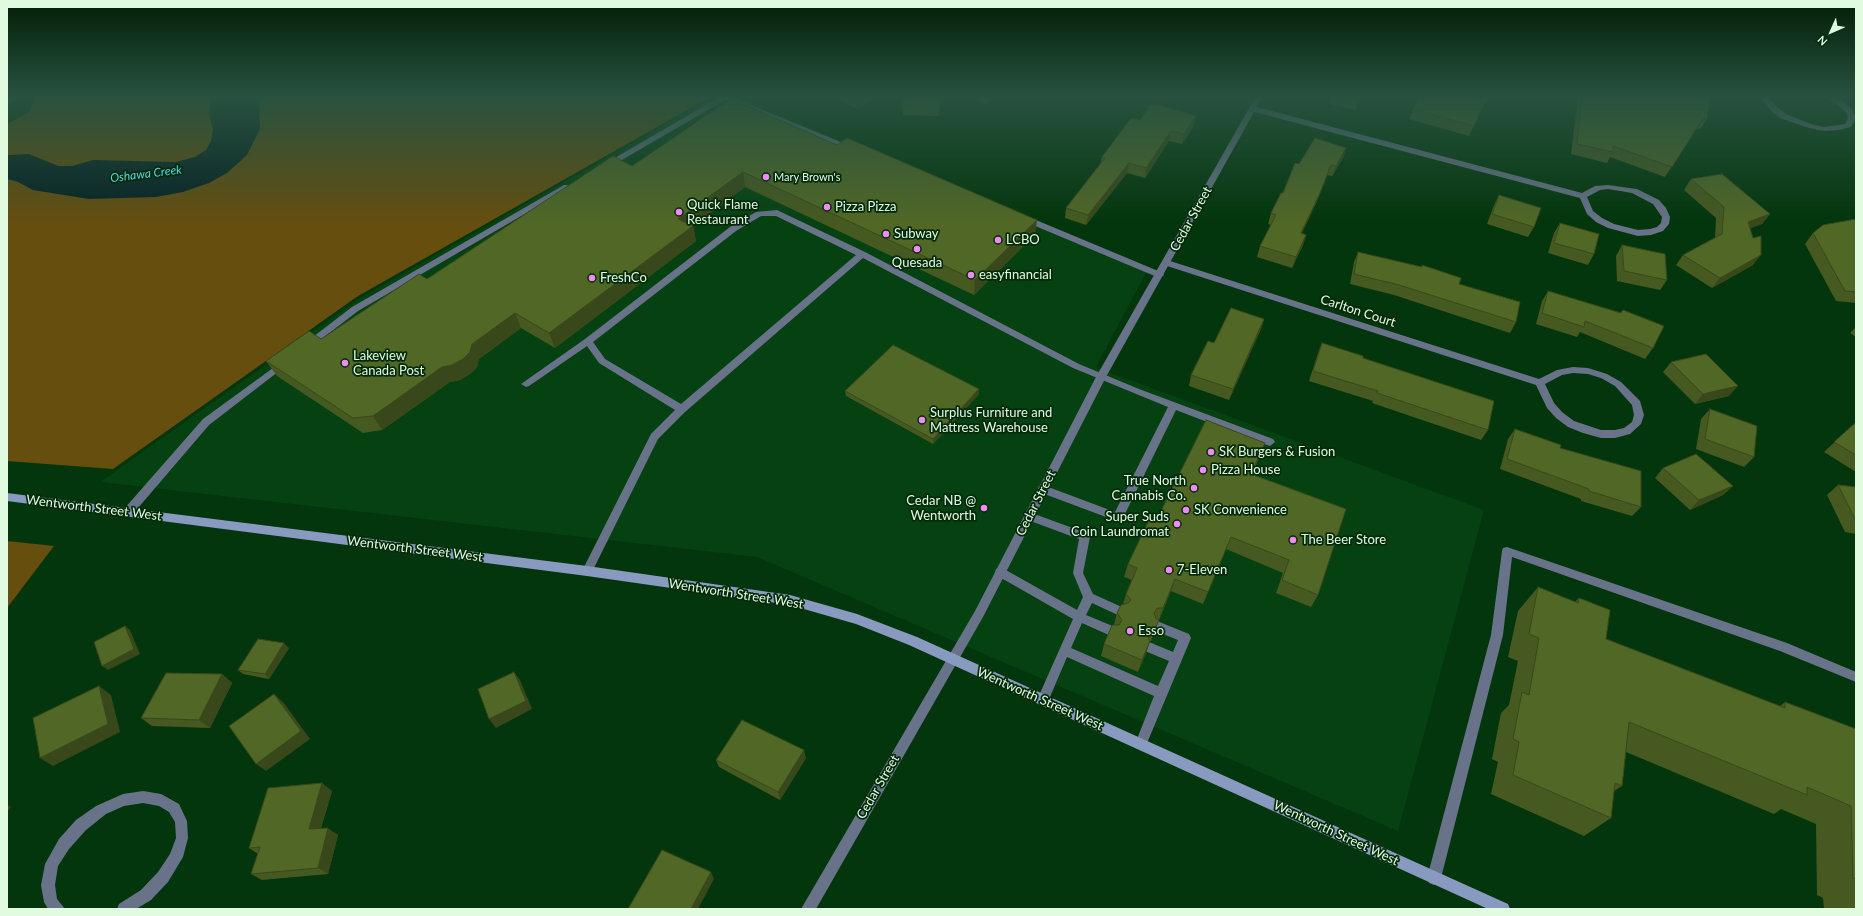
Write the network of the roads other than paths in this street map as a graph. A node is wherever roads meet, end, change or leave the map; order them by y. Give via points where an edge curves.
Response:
1 (652, 139) edge
2 (830, 139) edge
3 (1237, 139) edge
4 (1369, 139) edge
5 (858, 150) edge
6 (595, 171) edge
7 (574, 183) edge
8 (1583, 196) junction
9 (1019, 216) edge
10 (862, 254) junction
11 (1167, 263) junction
12 (1160, 275) junction
13 (588, 342) junction
14 (1101, 377) junction
15 (1540, 383) junction
16 (526, 384) dead end
17 (1174, 405) junction
18 (682, 409) junction
19 (1270, 442) dead end
20 (1043, 489) junction
21 (7, 497) edge
22 (128, 512) junction
23 (1029, 516) junction
24 (588, 571) junction
25 (1000, 572) junction
26 (1089, 597) junction
27 (1120, 611) edge
28 (1080, 617) junction
29 (1157, 626) edge
30 (1111, 631) edge
31 (1149, 647) edge
32 (1064, 650) junction
33 (1176, 658) junction
34 (953, 659) junction
35 (1856, 677) edge
36 (1160, 693) junction
37 (1043, 700) junction
38 (1141, 744) junction
39 (1434, 878) junction
40 (58, 909) edge
41 (124, 909) edge
42 (808, 909) edge
43 (1503, 909) edge

1 - 6 street
2 - 5 street
3 - 11 street, Cedar Street
4 - 8 street
7 - 22 street via 355,309 206,422
8 - 8 street via 1598,188 1608,187 1634,191 1656,202 1666,217 1665,224 1655,231 1638,233 1611,226 1590,212
9 - 12 street
10 - 13 street via 777,213 759,214 733,229
10 - 14 street via 1065,361
10 - 18 street
11 - 12 street, Cedar Street
11 - 15 street, Carlton Court
12 - 14 street, Cedar Street
13 - 16 street
13 - 18 street via 602,361
14 - 17 street
14 - 20 street, Cedar Street
15 - 15 street via 1550,404 1571,424 1601,434 1627,431 1636,424 1639,415 1637,404 1624,389 1604,376 1573,370 1560,372
17 - 19 street
17 - 20 street via 1118,517
18 - 24 street via 654,437
20 - 23 street, Cedar Street
21 - 22 main road, Wentworth Street West
22 - 24 main road, Wentworth Street West
23 - 25 street, Cedar Street
23 - 26 street via 1085,537 1078,573
24 - 34 main road, Wentworth Street West via 790,600 857,619 913,640
25 - 28 street
25 - 34 street, Cedar Street
26 - 27 street
26 - 28 street
28 - 30 street
28 - 32 street
29 - 33 street via 1185,638
31 - 33 street
32 - 36 street
32 - 37 street
33 - 36 street
34 - 37 main road, Wentworth Street West
34 - 42 street, Cedar Street
35 - 39 street via 1783,647 1507,551 1496,635
36 - 38 street
37 - 38 main road, Wentworth Street West
38 - 39 main road, Wentworth Street West
39 - 43 main road, Wentworth Street West
40 - 41 street via 51,902 48,885 52,864 64,844 81,825 101,810 124,800 143,797 161,800 174,808 181,821 182,838 176,857 163,877 146,895

